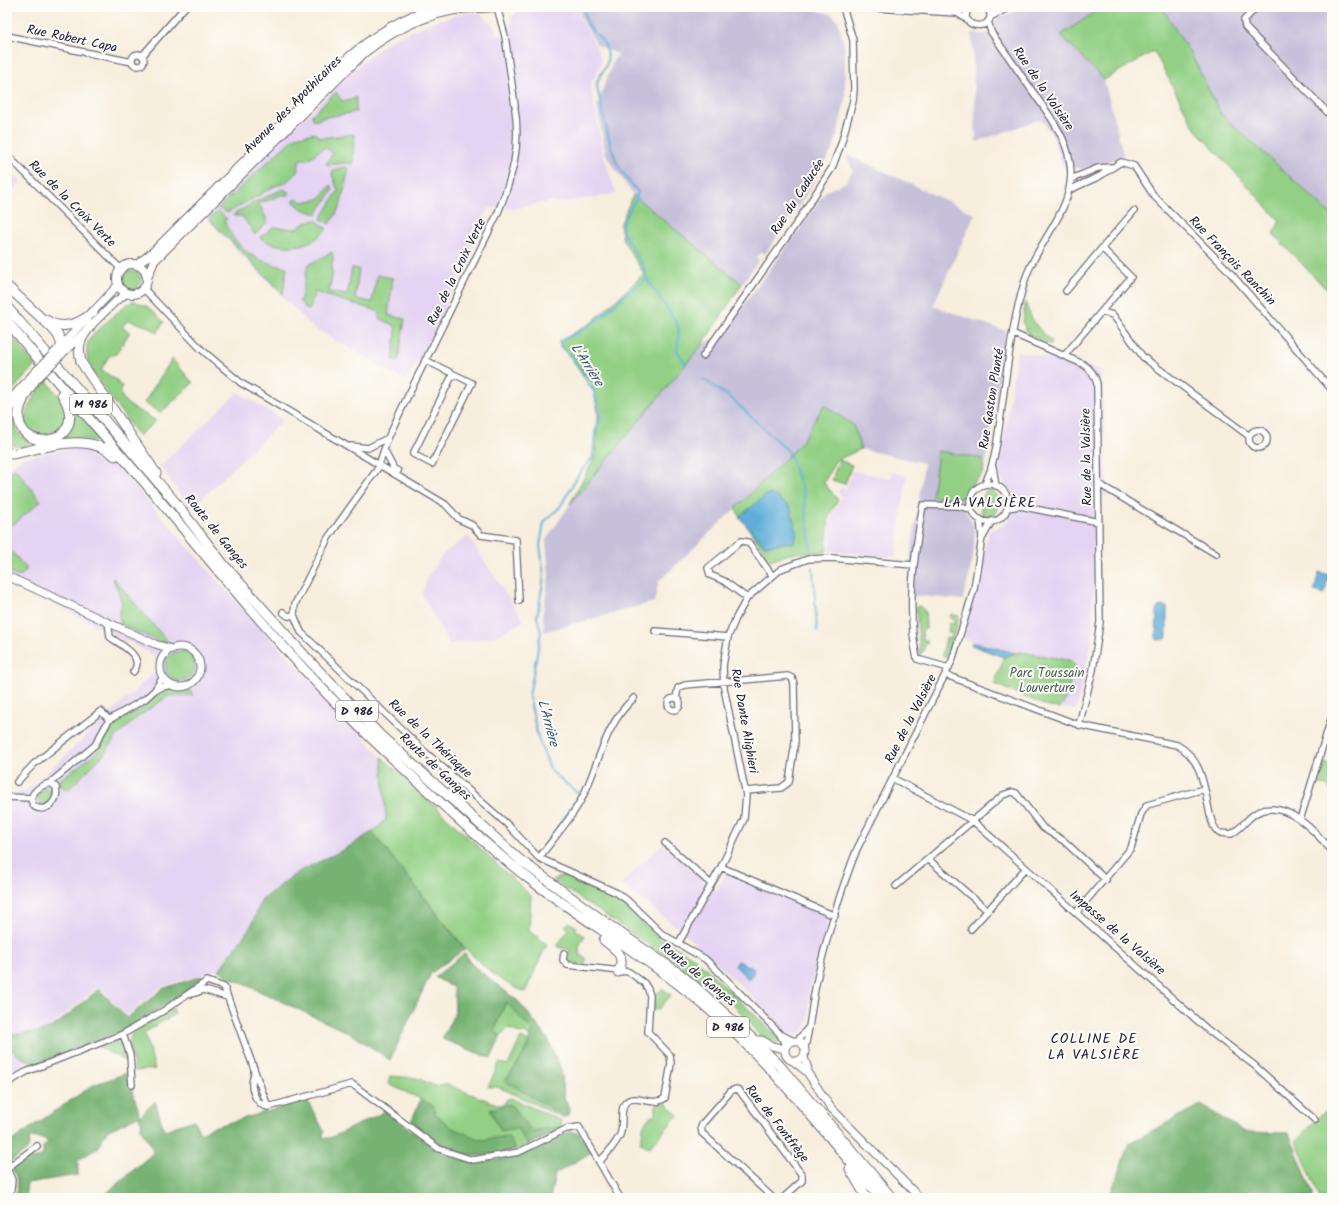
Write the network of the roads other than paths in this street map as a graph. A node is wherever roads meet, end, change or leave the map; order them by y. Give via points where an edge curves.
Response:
1 (185, 7) edge
2 (436, 7) edge
3 (492, 7) edge
4 (497, 7) edge
5 (843, 7) edge
6 (858, 7) edge
7 (969, 7) edge
8 (988, 7) edge
9 (1010, 7) edge
10 (1257, 7) edge
11 (999, 11) junction
12 (957, 13) junction
13 (989, 19) junction
14 (968, 20) junction
15 (979, 26) junction
16 (991, 32) junction
17 (7, 36) edge
18 (1332, 117) edge
19 (7, 155) edge
20 (1111, 167) junction
21 (1071, 179) junction
22 (1069, 190) junction
23 (1134, 211) dead end
24 (1102, 248) junction
25 (137, 265) junction
26 (121, 269) junction
27 (148, 278) junction
28 (118, 285) junction
29 (7, 286) edge
30 (144, 289) junction
31 (1066, 291) dead end
32 (126, 294) junction
33 (7, 306) edge
34 (93, 312) junction
35 (1101, 312) junction
36 (39, 315) junction
37 (7, 321) edge
38 (91, 325) junction
39 (1014, 334) junction
40 (60, 351) junction
41 (703, 356) dead end
42 (1064, 356) junction
43 (425, 360) junction
44 (453, 374) junction
45 (36, 377) junction
46 (52, 377) junction
47 (1332, 390) edge
48 (7, 403) edge
49 (7, 412) edge
50 (1249, 436) dead end
51 (388, 438) junction
52 (350, 446) junction
53 (384, 450) junction
54 (9, 454) edge
55 (378, 465) junction
56 (993, 467) junction
57 (410, 482) junction
58 (985, 484) junction
59 (1099, 484) junction
60 (996, 486) junction
61 (153, 493) junction
62 (1007, 498) junction
63 (970, 500) junction
64 (175, 502) junction
65 (959, 506) junction
66 (1020, 506) junction
67 (1007, 508) junction
68 (971, 509) junction
69 (980, 519) junction
70 (992, 521) junction
71 (1099, 522) junction
72 (982, 537) junction
73 (1216, 554) dead end
74 (913, 565) junction
75 (772, 575) junction
76 (7, 576) edge
77 (747, 598) junction
78 (518, 600) dead end
79 (283, 612) dead end
80 (253, 613) joint
81 (294, 615) junction
82 (108, 622) junction
83 (655, 631) dead end
84 (728, 637) junction
85 (155, 644) junction
86 (172, 649) junction
87 (163, 658) junction
88 (949, 668) junction
89 (133, 672) dead end
90 (946, 674) junction
91 (163, 677) junction
92 (724, 682) junction
93 (172, 686) junction
94 (155, 690) junction
95 (634, 698) dead end
96 (676, 698) dead end
97 (1332, 716) edge
98 (109, 720) junction
99 (1079, 725) junction
100 (894, 779) junction
101 (17, 782) dead end
102 (50, 783) junction
103 (1204, 789) junction
104 (746, 791) junction
105 (7, 797) edge
106 (31, 798) junction
107 (1300, 820) junction
108 (973, 821) junction
109 (665, 844) dead end
110 (1332, 851) edge
111 (539, 858) junction
112 (928, 859) junction
113 (721, 867) junction
114 (1026, 868) junction
115 (1106, 880) junction
116 (711, 884) junction
117 (896, 886) dead end
118 (988, 911) junction
119 (1076, 913) junction
120 (835, 916) junction
121 (597, 928) junction
122 (971, 929) dead end
123 (678, 944) junction
124 (564, 953) dead end
125 (618, 972) junction
126 (184, 997) junction
127 (227, 997) junction
128 (810, 1025) junction
129 (779, 1033) junction
130 (123, 1034) junction
131 (754, 1040) junction
132 (796, 1041) junction
133 (786, 1047) junction
134 (805, 1047) junction
135 (804, 1057) junction
136 (793, 1061) junction
137 (807, 1072) junction
138 (7, 1083) edge
139 (132, 1085) dead end
140 (1314, 1120) dead end
141 (37, 1146) dead end
142 (838, 1149) junction
143 (599, 1162) junction
144 (10, 1198) edge
145 (620, 1198) edge
146 (773, 1198) edge
147 (783, 1198) edge
148 (867, 1198) edge
149 (881, 1198) edge
150 (892, 1198) edge
151 (920, 1198) edge

1 - 17 street, Rue Robert Capa via 142,56 135,55 132,62
2 - 25 main road, Avenue des Apothicaires via 404,19 382,31 348,58
3 - 27 main road, Avenue des Apothicaires via 462,9 418,20 371,48 334,81 157,258
4 - 43 street, Rue de la Croix Verte via 505,36 518,133 513,175 506,195
5 - 41 street, Rue du Caducée via 854,40 854,89 853,101 832,168 798,222
6 - 12 street
7 - 12 street
7 - 14 street via 966,14
8 - 11 street
8 - 13 street, Rue de la Valsière
9 - 11 street
10 - 18 street via 1244,20 1245,27
11 - 13 street
12 - 14 street
13 - 15 street
13 - 16 street, Rue de la Valsière
14 - 15 street, Rue de la Valsière via 972,25
15 - 16 street, Rue de la Valsière
16 - 21 street, Rue de la Valsière via 1063,138 1071,165
19 - 26 street, Rue de la Croix Verte
20 - 21 street, Rue François Ranchin via 1098,168
20 - 22 street, Rue François Ranchin via 1100,176
20 - 47 street, Rue François Ranchin via 1121,162 1134,166 1154,196 1227,269
21 - 22 street, Rue de la Valsière
22 - 39 street, Rue de la Valsière via 1054,226 1027,275
23 - 24 street
24 - 31 street
24 - 35 street via 1131,277
25 - 26 main road, Avenue des Apothicaires via 128,264
25 - 27 main road via 144,270
26 - 28 main road via 117,276
27 - 30 main road, Avenue des Apothicaires
28 - 32 main road
28 - 34 street
29 - 36 main road
30 - 32 main road via 138,294
30 - 52 street via 224,370 265,398
32 - 38 street
33 - 64 main road, Route de Ganges / M 986
34 - 36 main road via 73,325 49,322
34 - 40 street
35 - 42 street
35 - 50 street via 1113,315 1143,357
36 - 40 main road via 58,335
37 - 46 main road, Route de Ganges / M 986
38 - 40 street
38 - 64 main road, M 986 via 80,339 81,362
39 - 42 street, Rue de la Valsière
39 - 56 street, Rue Gaston Planté
40 - 45 street, bridge
42 - 59 street, Rue de la Valsière via 1089,368 1095,376
43 - 44 street
43 - 51 street, Rue de la Croix Verte
44 - 44 street via 413,454 432,464 472,383
45 - 46 main road, M 986 via 20,409 18,419 21,428 32,438 46,440 60,437 66,431 71,418 70,408
45 - 48 street
45 - 49 street
46 - 61 main road, Route de Ganges / M 986
51 - 52 street via 368,448
51 - 53 street, Rue de la Croix Verte
52 - 55 street
53 - 55 street, Rue de la Croix Verte
53 - 57 street via 394,469
54 - 61 main road, M 986 via 79,442 95,445 108,450
55 - 57 street
55 - 81 street via 375,473 328,538 295,604
56 - 58 street, Rue Gaston Planté
56 - 60 street, Rue Gaston Planté
57 - 78 street via 444,504 481,535 516,540
58 - 60 street
58 - 63 street, Rue Gaston Planté via 975,490
59 - 71 street, Rue de la Valsière
59 - 73 street
60 - 62 street
61 - 80 main road, Route de Ganges / M 986
62 - 66 street
62 - 67 street
63 - 65 street
63 - 68 street
64 - 131 main road, Route de Ganges / D 986 via 224,565 305,656 386,740 520,860 680,974
65 - 68 street
65 - 74 street via 923,505
66 - 67 street
66 - 71 street
67 - 70 street via 1002,517
68 - 69 street
69 - 70 street
69 - 72 street
70 - 72 street
71 - 99 street, Rue de la Valsière via 1099,639
72 - 88 street via 968,609
74 - 75 street, Rue Dante Alighieri via 820,557 803,560
74 - 88 street via 911,597 917,659
75 - 77 street, Rue Dante Alighieri
75 - 77 street via 745,540 708,568 710,575 724,581
76 - 82 street
77 - 84 street, Rue Dante Alighieri
79 - 81 street via 288,616
80 - 121 main road, Route de Ganges / D 986 via 349,718 398,764 502,858
81 - 111 street, Rue de la Thériaque via 301,632 424,751 508,825
82 - 85 street
82 - 89 street via 110,637 132,653 138,662
83 - 84 street
84 - 92 street, Rue Dante Alighieri via 724,654
85 - 86 street
85 - 87 street
86 - 87 street
86 - 93 street via 184,647 190,650 195,653 200,664 199,675 192,684
87 - 91 street
88 - 90 street
90 - 99 street, Rue de la Valsière
90 - 100 street, Rue de la Valsière
91 - 93 street
91 - 94 street
92 - 96 street via 685,684 678,688
92 - 104 street, Rue Dante Alighieri
92 - 104 street via 788,676 794,684 795,742 789,782 781,788
93 - 94 street
94 - 98 street via 145,699
95 - 111 street via 621,711 605,739 580,802
97 - 107 street
98 - 101 street via 102,711 34,764
98 - 102 street via 95,745
99 - 103 street via 1177,745 1190,753 1195,760
100 - 108 street, Impasse de la Valsière
100 - 120 street, Rue de la Valsière via 857,849
102 - 106 street via 39,788
102 - 106 street via 56,787 57,794 50,806 42,809 35,807
103 - 107 street via 1213,826 1224,834 1234,832 1253,815 1263,810 1279,810
103 - 115 street via 1147,805 1143,809 1132,848
104 - 113 street, Rue Dante Alighieri via 744,819
105 - 106 street
107 - 110 street
108 - 112 street
108 - 114 street, Impasse de la Valsière
108 - 115 street via 1003,795 1008,792 1016,793 1043,828 1064,841
109 - 116 street
111 - 123 street via 617,893 662,934
112 - 117 street
112 - 118 street
113 - 116 street, Rue Dante Alighieri
113 - 120 street
114 - 118 street
114 - 119 street, Impasse de la Valsière
115 - 119 street
116 - 123 street, Rue Dante Alighieri
118 - 122 street
119 - 140 street, Impasse de la Valsière via 1208,1030 1260,1070
120 - 128 street, Rue de la Valsière via 818,976
121 - 125 main road via 599,936 616,948 619,954 622,964
121 - 142 main road, Route de Ganges / D 986 via 676,983 732,1030 760,1058
123 - 129 street via 705,959
124 - 125 street via 563,960 567,965
125 - 143 street via 632,974 647,986 650,1001 648,1032 668,1053 671,1062 665,1098 658,1102 632,1099 627,1102 624,1106 621,1134
126 - 127 street via 201,990
126 - 127 street via 205,982 222,985
126 - 130 street
127 - 143 street via 268,1107 352,1084 439,1149 472,1160 515,1153 537,1145 566,1129 579,1127
128 - 132 street, Rue de la Valsière
128 - 134 street, Rue de la Valsière
129 - 132 street
129 - 133 street
130 - 138 street via 26,1072
130 - 139 street via 130,1055
131 - 133 street via 762,1040 772,1046
131 - 150 main road, Route de Ganges / D 986 via 780,1066
132 - 133 street
132 - 134 street
133 - 136 street via 786,1055
134 - 135 street
135 - 136 street
135 - 137 street
136 - 137 street
137 - 151 street via 831,1108
141 - 144 street via 7,1168 12,1180
142 - 148 main road, D 986
142 - 149 main road, Route de Ganges / D 986
143 - 145 street
146 - 147 street, Rue de Fontfrège via 702,1132 703,1123 730,1091 739,1090 802,1175 802,1182

